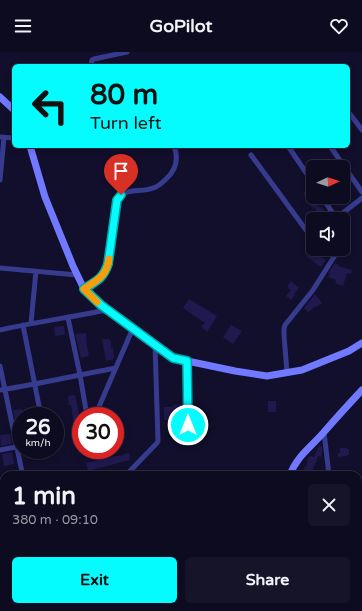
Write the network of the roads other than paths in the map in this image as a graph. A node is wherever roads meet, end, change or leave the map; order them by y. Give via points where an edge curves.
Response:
1 (127, 52) edge
2 (91, 64) edge
3 (0, 97) edge
4 (12, 106) edge
5 (350, 114) dead end
6 (362, 130) edge
7 (2, 137) edge
8 (12, 138) edge
9 (31, 148) edge
10 (175, 148) edge
11 (289, 148) edge
12 (331, 148) edge
13 (251, 155) dead end
14 (306, 173) edge
15 (0, 180) edge
16 (362, 192) edge
17 (362, 198) edge
18 (343, 212) edge
19 (306, 230) edge
20 (335, 256) edge
21 (0, 268) edge
22 (36, 271) junction
23 (77, 275) junction
24 (84, 289) junction
25 (107, 310) junction
26 (68, 318) junction
27 (31, 323) junction
28 (23, 325) junction
29 (133, 328) junction
30 (0, 330) edge
31 (362, 343) edge
32 (155, 344) junction
33 (187, 361) junction
34 (0, 366) edge
35 (116, 368) junction
36 (287, 373) junction
37 (80, 374) junction
38 (35, 384) junction
39 (2, 390) edge
40 (362, 390) edge
41 (39, 407) edge
42 (86, 407) edge
43 (99, 407) edge
44 (188, 425) dead end
45 (12, 431) edge
46 (324, 432) junction
47 (12, 448) edge
48 (0, 450) edge
49 (19, 459) edge
50 (22, 471) edge
51 (130, 471) edge
52 (292, 471) edge
53 (329, 471) edge

1 - 2 street via 94,59
3 - 4 main road
5 - 6 street
7 - 8 street
7 - 15 street
9 - 23 main road via 45,196
10 - 24 street via 177,157 174,170 160,184 155,188 129,192 118,197 106,271 101,278
11 - 14 street
12 - 16 street
13 - 19 street
17 - 18 street
20 - 36 street via 313,290 285,325
21 - 22 street
22 - 23 street
22 - 27 street
23 - 24 main road
24 - 25 main road
25 - 26 street
25 - 29 main road
26 - 27 street
26 - 37 street
27 - 28 street
28 - 30 street
28 - 38 street
29 - 32 main road
29 - 35 street
31 - 36 main road via 302,370
32 - 33 main road via 173,358
32 - 51 street via 158,441
33 - 36 main road via 268,376
33 - 44 street
34 - 39 street
35 - 37 street
35 - 43 street
37 - 38 street
37 - 42 street
38 - 39 street
38 - 41 street
39 - 45 street
40 - 46 main road
46 - 52 main road via 300,457
46 - 53 street
47 - 48 street
49 - 50 street

